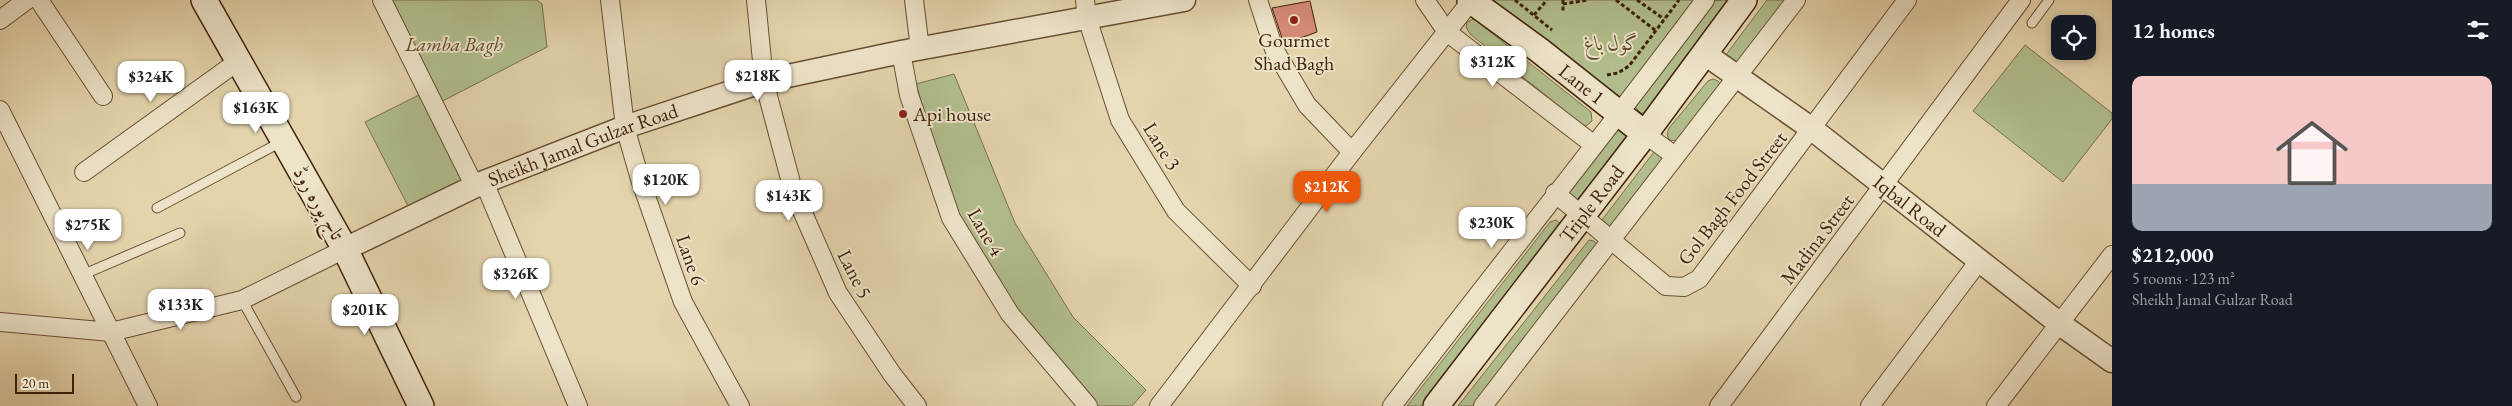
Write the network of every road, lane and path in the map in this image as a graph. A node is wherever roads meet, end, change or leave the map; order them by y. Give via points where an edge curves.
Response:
1 (27, 0) edge
2 (38, 0) edge
3 (204, 0) edge
4 (610, 0) edge
5 (756, 0) edge
6 (914, 0) edge
7 (1184, 0) edge
8 (1258, 0) edge
9 (1425, 0) edge
10 (1514, 0) edge
11 (1525, 0) edge
12 (1547, 0) edge
13 (1588, 0) edge
14 (1616, 0) edge
15 (1637, 0) edge
16 (1679, 0) edge
17 (1705, 0) edge
18 (1744, 0) edge
19 (1796, 0) edge
20 (1907, 0) edge
21 (2021, 0) edge
22 (2049, 0) edge
23 (384, 1) edge
24 (1471, 1) edge
25 (1563, 2) edge
26 (1522, 4) junction
27 (1086, 9) edge
28 (1563, 11) dead end
29 (1535, 14) junction
30 (0, 20) edge
31 (1664, 20) junction
32 (2032, 23) dead end
33 (1656, 30) junction
34 (1447, 32) junction
35 (1556, 34) dead end
36 (910, 50) junction
37 (1705, 54) junction
38 (237, 62) junction
39 (1599, 71) dead end
40 (1737, 76) junction
41 (764, 81) junction
42 (103, 96) dead end
43 (0, 110) edge
44 (1620, 114) junction
45 (625, 127) junction
46 (1812, 129) junction
47 (1645, 134) junction
48 (283, 141) junction
49 (1594, 146) junction
50 (1352, 152) junction
51 (1675, 156) junction
52 (84, 172) dead end
53 (479, 184) junction
54 (1884, 186) junction
55 (1555, 193) junction
56 (158, 208) dead end
57 (1583, 215) junction
58 (180, 233) dead end
59 (1611, 239) junction
60 (345, 249) junction
61 (2112, 255) edge
62 (1979, 261) junction
63 (82, 275) junction
64 (1252, 286) junction
65 (242, 300) junction
66 (0, 322) edge
67 (2060, 324) junction
68 (111, 332) junction
69 (2112, 361) edge
70 (296, 397) dead end
71 (148, 406) edge
72 (421, 406) edge
73 (578, 406) edge
74 (740, 406) edge
75 (917, 406) edge
76 (1088, 406) edge
77 (1159, 406) edge
78 (1392, 406) edge
79 (1436, 406) edge
80 (1483, 406) edge
81 (1719, 406) edge
82 (1870, 406) edge
83 (1996, 406) edge

1 - 30 street
2 - 42 street
3 - 38 main road, تاج پورہ روڈ
4 - 45 street, Lane 6
5 - 41 street, Lane 5
6 - 36 street, Lane 4
7 - 27 street, Sheikh Jamal Gulzar Road
8 - 50 street via 1274,49 1307,105
9 - 34 street
10 - 26 path
11 - 26 path
12 - 29 path
13 - 25 path
14 - 33 path
15 - 31 path
16 - 31 path
17 - 44 street
18 - 37 main road, Triple Road
19 - 40 street
20 - 46 street, Gol Bagh Food Street
21 - 54 street, Madina Street via 1911,145
22 - 32 lane
23 - 53 street
24 - 34 street
24 - 44 main road, Lane 1
25 - 28 path
26 - 29 path
27 - 36 street, Sheikh Jamal Gulzar Road
27 - 64 street, Lane 3 via 1120,120 1176,210
29 - 35 path
31 - 33 path
33 - 39 path via 1629,66 1618,73 1606,75
34 - 49 street
34 - 50 street
36 - 41 street, Sheikh Jamal Gulzar Road
36 - 76 street, Lane 4 via 909,95 951,218 1010,314
37 - 40 street, Iqbal Road
37 - 47 main road, Triple Road
38 - 48 main road, تاج پورہ روڈ
38 - 52 street
40 - 46 street, Iqbal Road
40 - 51 street
41 - 45 street, Sheikh Jamal Gulzar Road
41 - 75 street, Lane 5 via 793,190 838,293
43 - 63 street
44 - 47 main road, Lane 1
44 - 49 street
45 - 53 street, Sheikh Jamal Gulzar Road
45 - 74 street, Lane 6 via 683,302
46 - 54 street, Iqbal Road
46 - 59 street, Gol Bagh Food Street via 1699,279 1684,287 1666,286
47 - 51 street
47 - 57 main road, Triple Road
48 - 56 lane
48 - 60 main road, تاج پورہ روڈ
49 - 55 street
50 - 64 street
51 - 59 street
53 - 60 street, Sheikh Jamal Gulzar Road
53 - 73 street
54 - 62 street, Iqbal Road
54 - 81 street, Madina Street
55 - 57 street, Gol Bagh Food Street
55 - 78 street
57 - 59 street, Gol Bagh Food Street
57 - 79 main road, Triple Road
58 - 63 lane
59 - 80 street
60 - 65 street, Sheikh Jamal Gulzar Road
60 - 72 main road, تاج پورہ روڈ
61 - 67 street
62 - 67 street, Iqbal Road
62 - 82 street
63 - 68 street
64 - 77 street
65 - 68 street, Sheikh Jamal Gulzar Road
65 - 70 lane
66 - 68 street, Sheikh Jamal Gulzar Road
67 - 69 street, Iqbal Road
67 - 83 street
68 - 71 street

